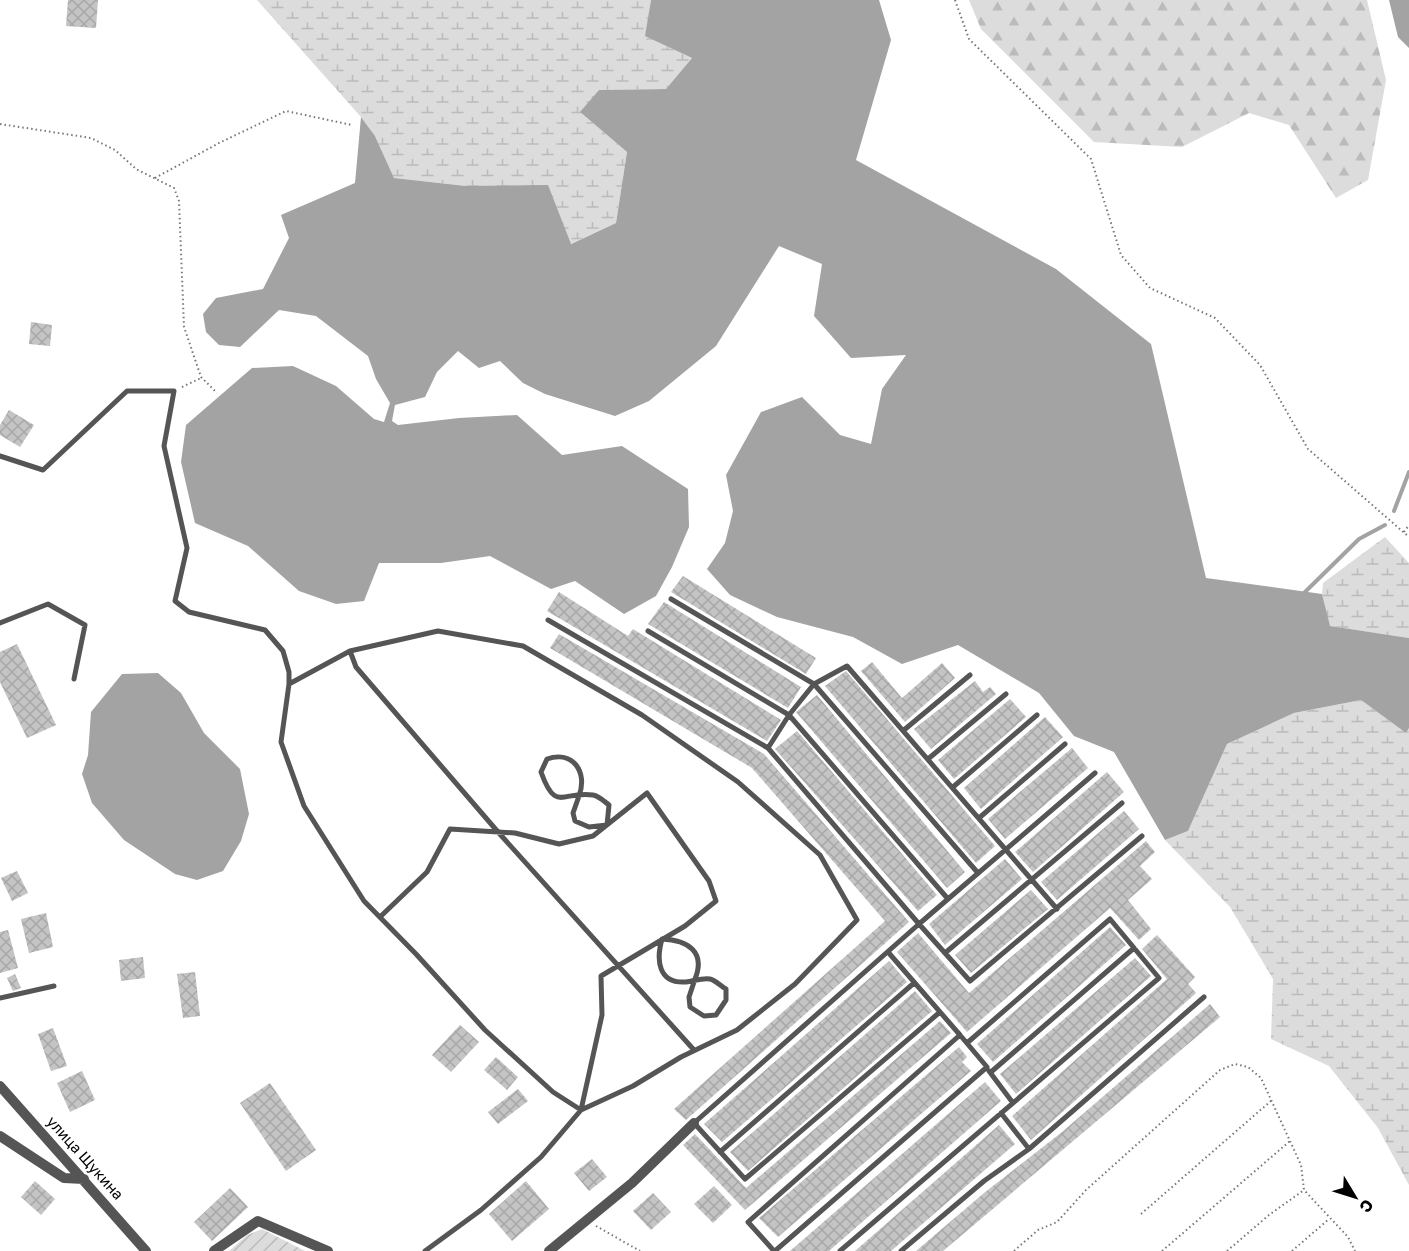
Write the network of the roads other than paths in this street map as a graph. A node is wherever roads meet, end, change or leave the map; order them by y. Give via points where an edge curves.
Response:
1 (0, 456) edge
2 (671, 599) dead end
3 (548, 620) dead end
4 (0, 623) edge
5 (648, 631) dead end
6 (350, 651) junction
7 (970, 675) dead end
8 (74, 679) dead end
9 (289, 684) junction
10 (814, 684) junction
11 (1006, 694) dead end
12 (789, 715) junction
13 (1037, 715) dead end
14 (904, 730) junction
15 (1065, 744) dead end
16 (768, 748) junction
17 (928, 759) junction
18 (1095, 773) dead end
19 (953, 787) junction
20 (579, 796) junction
21 (1122, 803) dead end
22 (979, 819) junction
23 (607, 825) junction
24 (498, 832) junction
25 (1142, 836) dead end
26 (1005, 849) junction
27 (978, 873) junction
28 (1032, 880) junction
29 (948, 899) junction
30 (1057, 909) junction
31 (380, 917) junction
32 (919, 924) junction
33 (662, 939) junction
34 (1134, 948) junction
35 (888, 952) junction
36 (945, 953) junction
37 (619, 965) junction
38 (695, 980) junction
39 (914, 983) junction
40 (54, 986) dead end
41 (1204, 997) dead end
42 (0, 998) edge
43 (940, 1012) junction
44 (960, 1035) junction
45 (967, 1043) junction
46 (694, 1050) junction
47 (989, 1070) junction
48 (0, 1086) edge
49 (1013, 1103) junction
50 (581, 1110) junction
51 (1001, 1113) junction
52 (694, 1123) junction
53 (0, 1136) edge
54 (1029, 1149) junction
55 (720, 1152) junction
56 (84, 1179) junction
57 (146, 1251) edge
58 (214, 1251) edge
59 (328, 1251) edge
60 (425, 1251) edge
61 (549, 1251) edge
62 (774, 1251) edge
63 (840, 1251) edge
64 (901, 1251) edge

1 - 9 lane via 43,470 127,391 174,391 164,446 187,548 175,601 189,612 265,630 283,651
2 - 10 lane
3 - 16 lane
4 - 8 lane via 48,604 85,625
5 - 12 lane
6 - 9 lane
6 - 24 lane via 356,668
6 - 46 lane via 438,631 524,646 642,715 738,782 820,855 857,920 779,997 737,1030
7 - 14 lane
9 - 31 lane via 281,742 304,806 364,901
10 - 12 lane
10 - 14 lane via 847,666
10 - 27 lane
11 - 17 lane
12 - 16 lane
12 - 29 lane
13 - 19 lane
14 - 17 lane
15 - 22 lane
16 - 32 lane
17 - 19 lane
18 - 26 lane
19 - 22 lane
20 - 20 lane via 584,783 572,761 556,755 547,759 541,772 547,791 558,798
20 - 23 lane via 595,795 609,805
20 - 23 lane via 573,813 575,821 589,827
21 - 28 lane
22 - 26 lane
23 - 24 lane via 593,836 559,844
23 - 33 lane via 647,793 709,881 716,902
24 - 31 lane via 450,829 427,872
24 - 37 lane
25 - 30 lane
26 - 27 lane
26 - 28 lane
27 - 29 lane
28 - 30 lane
28 - 36 lane
29 - 32 lane
30 - 36 lane via 970,981
31 - 50 lane via 485,1030 553,1092
32 - 35 lane
32 - 36 lane
33 - 37 lane
33 - 38 lane via 681,942 693,950 700,967
33 - 38 lane via 657,956 664,975 674,982
34 - 45 lane via 1110,919
34 - 47 lane
34 - 49 lane via 1159,978
35 - 39 lane
35 - 52 lane
37 - 46 lane
37 - 50 lane via 601,976 602,1015
38 - 38 lane via 711,979 726,989 726,1000 716,1015 704,1016 690,1007
39 - 43 lane
39 - 55 lane
40 - 42 lane
41 - 54 lane
43 - 44 lane
43 - 55 lane via 745,1179
44 - 45 lane
44 - 62 lane via 748,1222
45 - 47 lane
46 - 50 lane via 633,1086
47 - 49 lane
47 - 62 lane
48 - 56 street, улица Щукина
49 - 51 lane
50 - 60 lane via 542,1157 482,1210
51 - 54 lane
51 - 63 lane
52 - 55 lane
52 - 61 street via 632,1183
53 - 56 street via 64,1178
54 - 64 lane via 984,1181
56 - 57 street, улица Щукина
58 - 59 street via 258,1221

